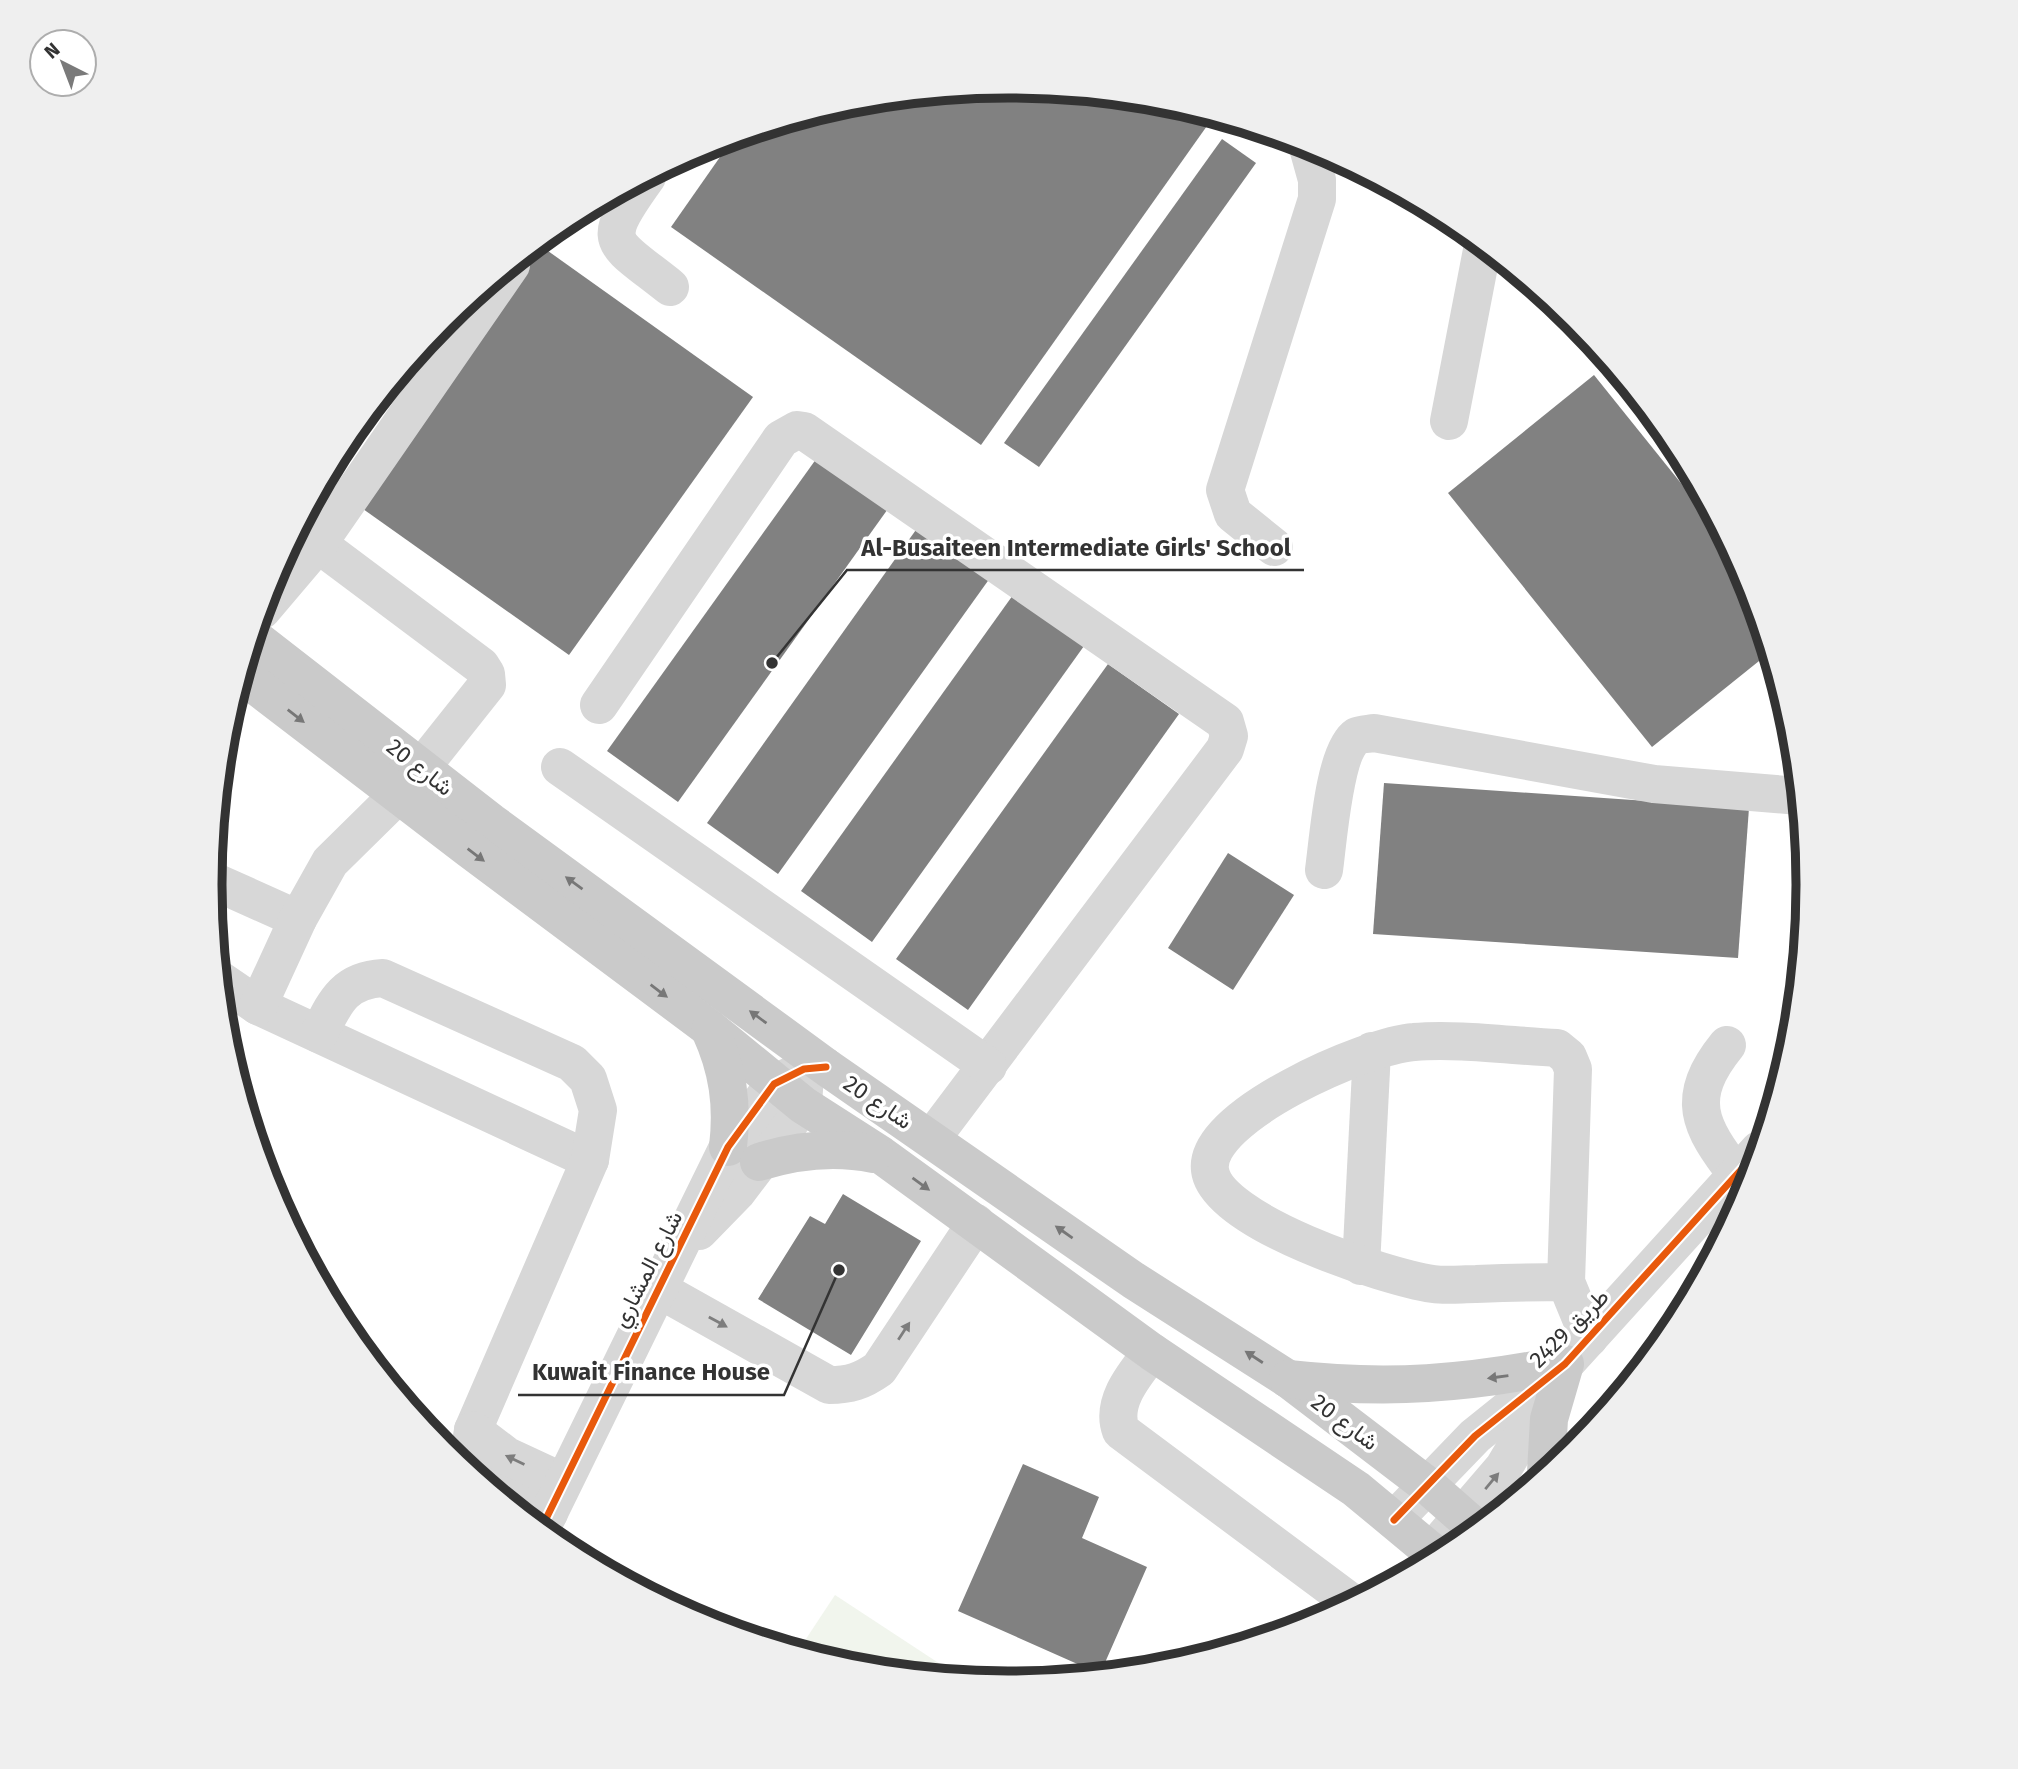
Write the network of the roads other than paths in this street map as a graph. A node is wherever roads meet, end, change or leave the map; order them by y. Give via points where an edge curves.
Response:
1 (1311, 158) edge
2 (636, 193) edge
3 (1481, 256) edge
4 (670, 287) dead end
5 (494, 290) edge
6 (1449, 421) dead end
7 (318, 544) junction
8 (1274, 547) dead end
9 (280, 588) edge
10 (260, 644) edge
11 (249, 680) edge
12 (599, 705) dead end
13 (560, 767) dead end
14 (410, 782) junction
15 (1790, 795) edge
16 (1324, 870) dead end
17 (222, 885) edge
18 (298, 919) junction
19 (240, 1002) edge
20 (709, 1028) junction
21 (319, 1034) junction
22 (1727, 1045) dead end
23 (1372, 1051) junction
24 (988, 1066) junction
25 (802, 1075) junction
26 (932, 1138) junction
27 (743, 1154) junction
28 (881, 1155) junction
29 (590, 1160) junction
30 (1740, 1173) edge
31 (1735, 1186) edge
32 (976, 1223) junction
33 (1361, 1266) junction
34 (1566, 1282) junction
35 (658, 1289) junction
36 (1577, 1351) junction
37 (1152, 1352) junction
38 (1288, 1379) junction
39 (1547, 1458) edge
40 (1427, 1485) junction
41 (551, 1508) edge
42 (1394, 1520) junction
43 (1471, 1520) edge
44 (1470, 1522) edge
45 (1429, 1549) edge
46 (1343, 1596) edge

1 - 8 street via 1317,199 1225,491 1233,514
2 - 4 street via 616,222 616,240
3 - 6 street
5 - 7 street
7 - 9 street
7 - 14 street via 486,674 487,685
10 - 14 main road, شارع 20
11 -> 14 main road, شارع 20
12 - 24 street via 781,439 797,430 1221,716 1228,728 1225,749
13 - 24 street
14 - 18 street via 330,862
14 -> 20 main road, شارع 20
25 -> 14 main road, شارع 20
15 - 16 street via 1674,788 1374,733 1358,736 1341,764
17 - 18 street
18 - 19 street
19 - 21 street
20 - 25 main road, شارع 20
20 - 27 main road via 725,1066 730,1127
21 - 29 street
21 - 29 street via 335,1000 363,979 383,978 572,1063 588,1079 598,1110
22 - 30 street via 1708,1068 1700,1097 1704,1126
23 - 33 street
23 - 33 street via 1277,1094 1221,1138 1209,1169 1225,1198 1290,1237
23 - 34 street via 1414,1042 1557,1048 1568,1057 1573,1069
24 - 26 street
25 - 26 main road, شارع 20
25 - 27 street, شارع المشاري
25 - 28 main road, شارع 20
38 -> 26 main road, شارع 20 via 1133,1280
27 - 28 main road via 832,1149
27 - 35 street, شارع المشاري via 737,1192 680,1250
28 -> 32 main road, شارع 20
29 - 41 street via 472,1430 507,1456
31 - 36 street, طريق 2429
35 -> 32 street via 829,1385 848,1385 879,1369
32 - 37 main road, شارع 20
33 - 34 street via 1435,1284
34 - 36 street
35 - 41 street, شارع المشاري
36 -> 38 main road via 1454,1383 1399,1387
36 - 39 main road via 1549,1419
36 - 40 street, طريق 2429 via 1497,1417
43 -> 36 street, طريق 2429
37 - 42 main road, شارع 20 via 1356,1489
37 - 46 street via 1117,1411 1121,1431
38 - 40 main road, شارع 20
40 - 42 street, طريق 2429
40 - 44 main road, شارع 20
42 - 45 main road, شارع 20

